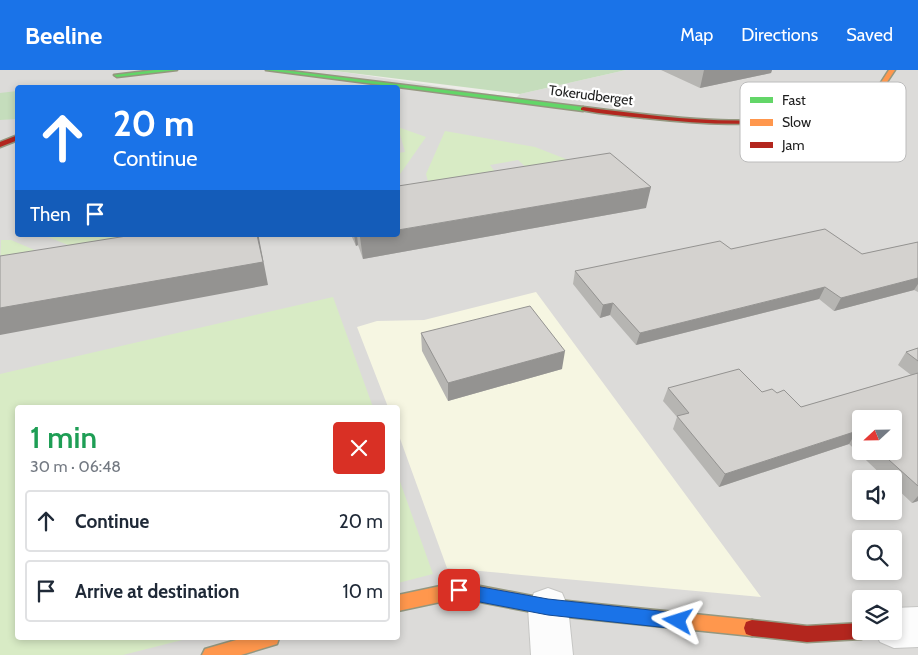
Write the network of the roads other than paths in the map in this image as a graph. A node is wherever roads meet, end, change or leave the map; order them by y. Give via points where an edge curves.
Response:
1 (174, 70) edge
2 (269, 70) edge
3 (892, 70) edge
4 (115, 77) edge
5 (884, 82) edge
6 (390, 85) edge
7 (400, 86) edge
8 (740, 123) edge
9 (15, 138) edge
10 (0, 145) edge
11 (400, 603) edge
12 (548, 607) junction
13 (918, 627) edge
14 (902, 628) edge
15 (852, 632) edge
16 (263, 640) edge
17 (211, 655) edge
18 (552, 655) edge

1 - 4 street
2 - 6 street, Tokerudberget
3 - 5 street, Tokerudberget
7 - 8 street, Tokerudberget via 663,119
9 - 10 street
11 - 12 street via 459,590
12 - 15 street via 808,634
12 - 18 street
13 - 14 street
16 - 17 street

